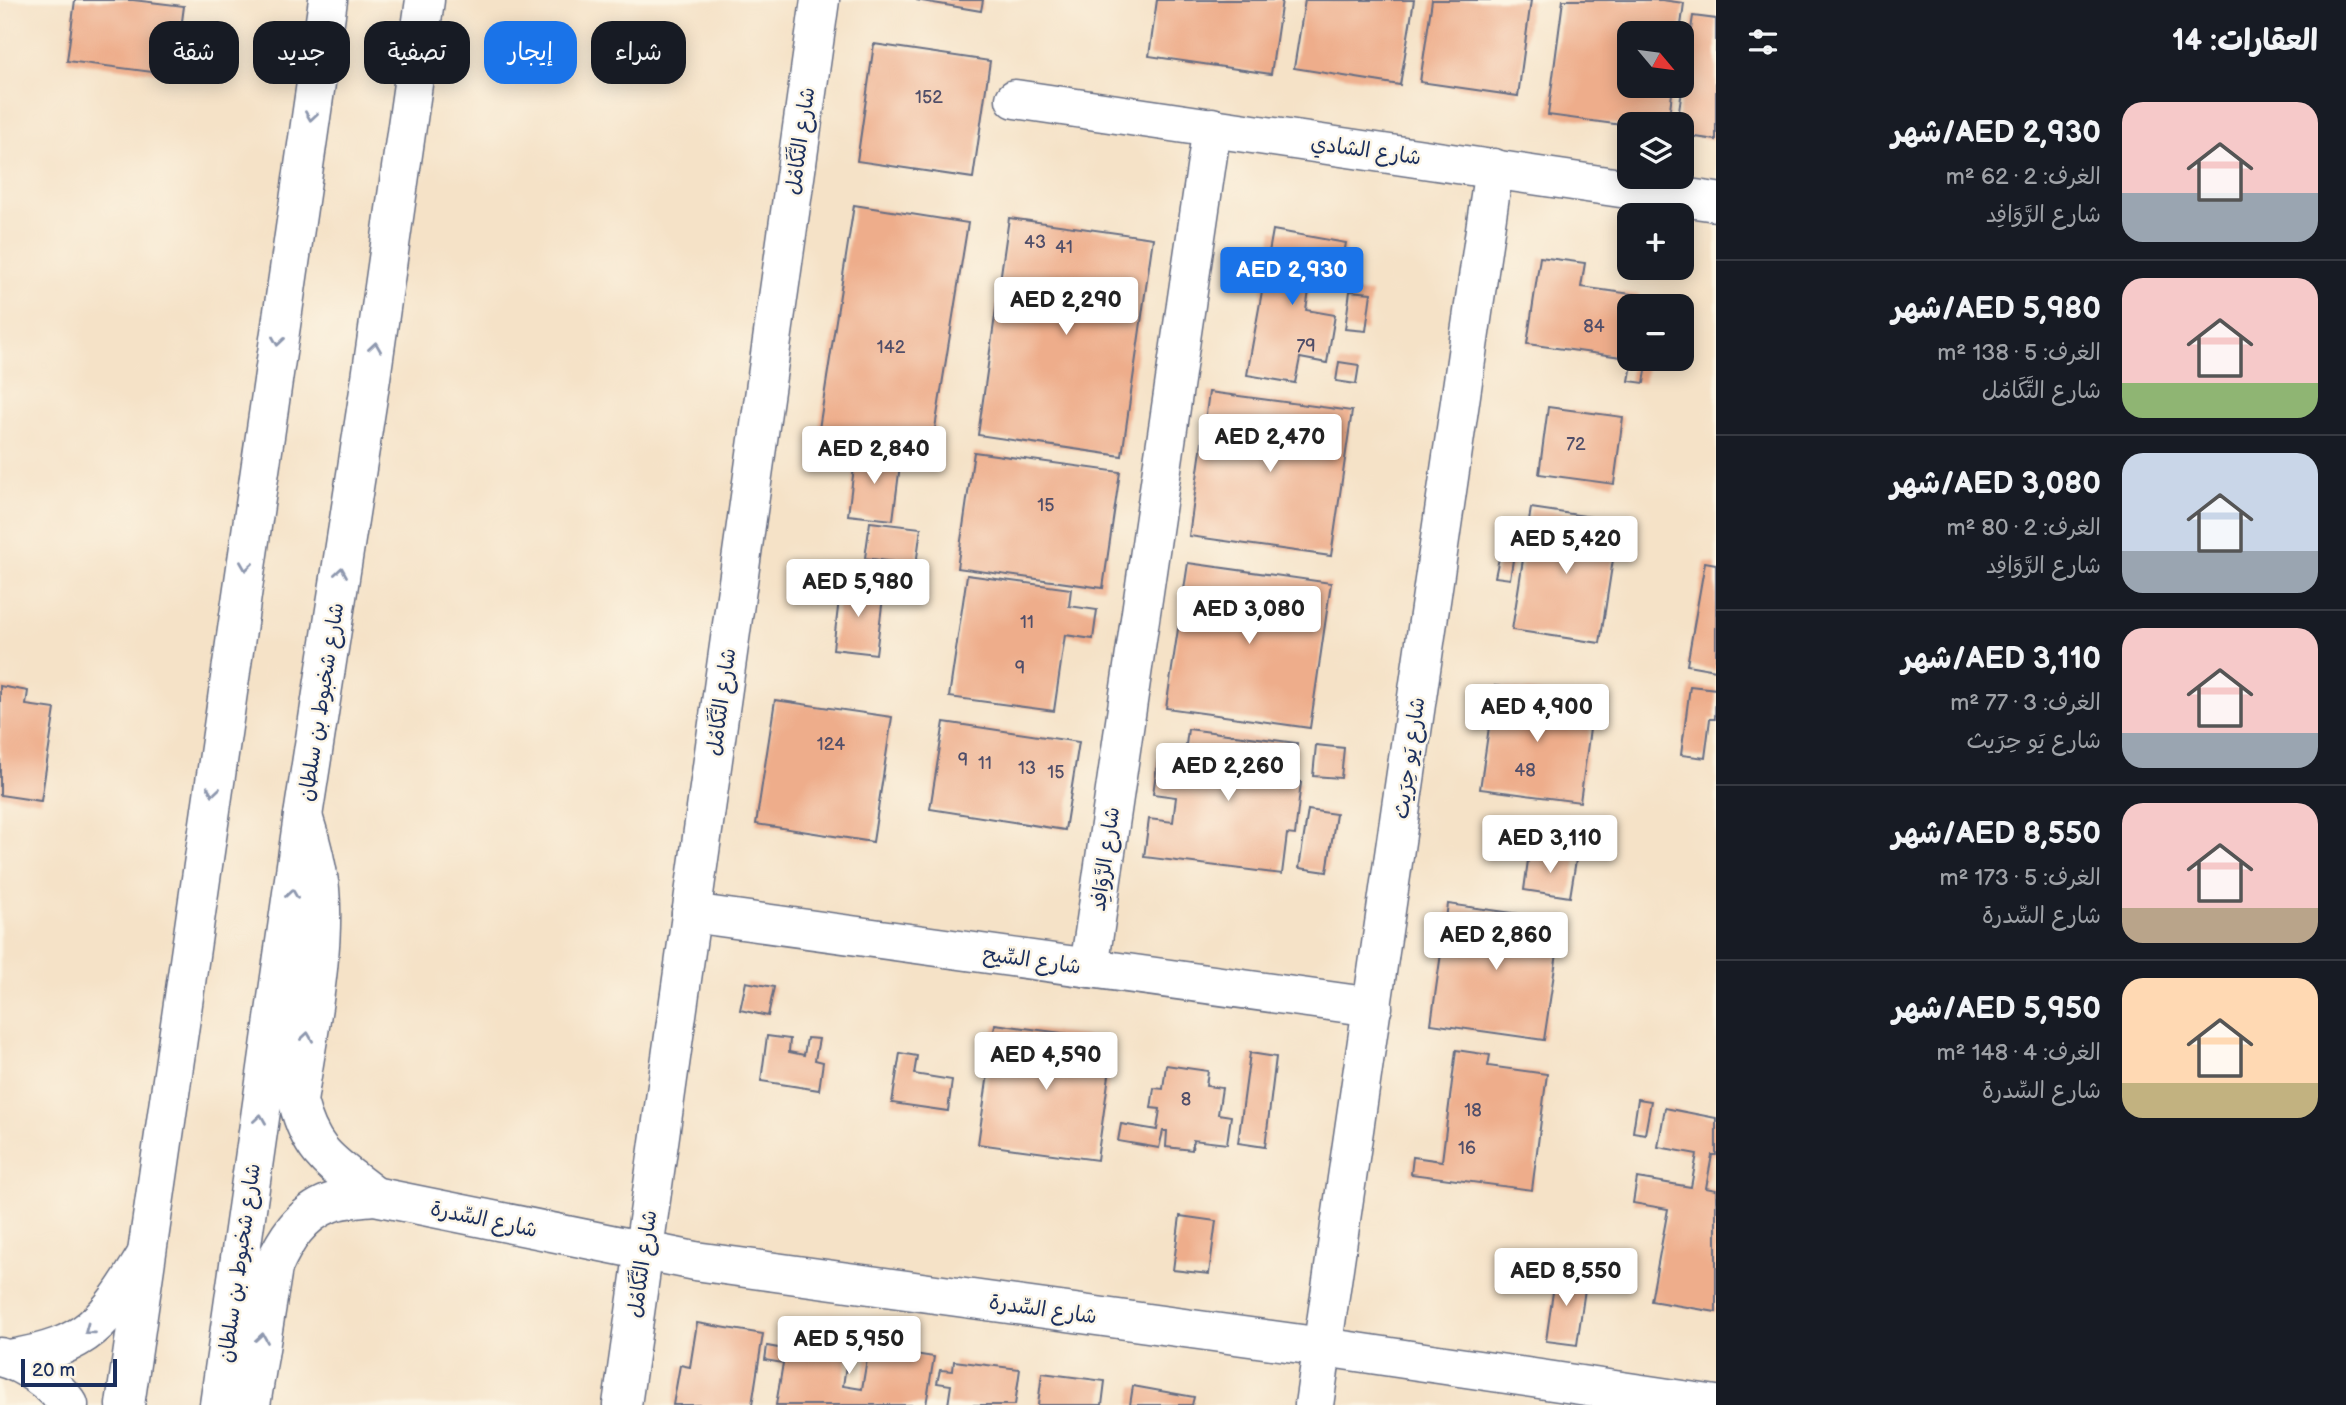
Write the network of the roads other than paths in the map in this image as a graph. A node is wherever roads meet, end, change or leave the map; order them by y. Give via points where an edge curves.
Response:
1 (328, 0) edge
2 (425, 0) edge
3 (820, 0) edge
4 (1015, 99) dead end
5 (1212, 127) junction
6 (1494, 168) junction
7 (1716, 202) edge
8 (303, 816) junction
9 (691, 913) junction
10 (1089, 968) junction
11 (1373, 1007) junction
12 (374, 1196) junction
13 (644, 1252) junction
14 (145, 1257) junction
15 (1323, 1347) junction
16 (5, 1358) edge
17 (69, 1405) edge
18 (125, 1405) edge
19 (219, 1405) edge
20 (251, 1405) edge
21 (622, 1405) edge
22 (1314, 1405) edge
23 (1716, 1405) edge

1 -> 14 street
8 -> 2 street, شارع شخبوط بن سلطان
3 - 9 street, شارع التَّكَامُل
4 - 5 street, شارع الشادي
5 - 6 street, شارع الشادي
5 - 10 street, شارع الرَّوَافِد
6 - 7 street, شارع الشادي
6 - 11 street, شارع يَو حِرَيث
12 -> 8 street, شارع السِّدرة via 316,1147 298,1102 321,928 314,852
19 -> 8 street, شارع شخبوط بن سلطان
9 - 10 street, شارع السِّيح
9 - 13 street, شارع التَّكَامُل
10 - 11 street, شارع السِّيح
11 - 15 street, شارع يَو حِرَيث
12 - 13 street, شارع السِّدرة
20 -> 12 street, شارع السِّدرة via 274,1267 283,1246 312,1212 332,1202
13 - 15 street, شارع السِّدرة
13 - 21 street, شارع التَّكَامُل
14 -> 16 street via 103,1320 75,1340 43,1354
14 - 18 street
15 - 22 street, شارع يَو حِرَيث
15 - 23 street, شارع السِّدرة
16 - 17 street via 40,1376

